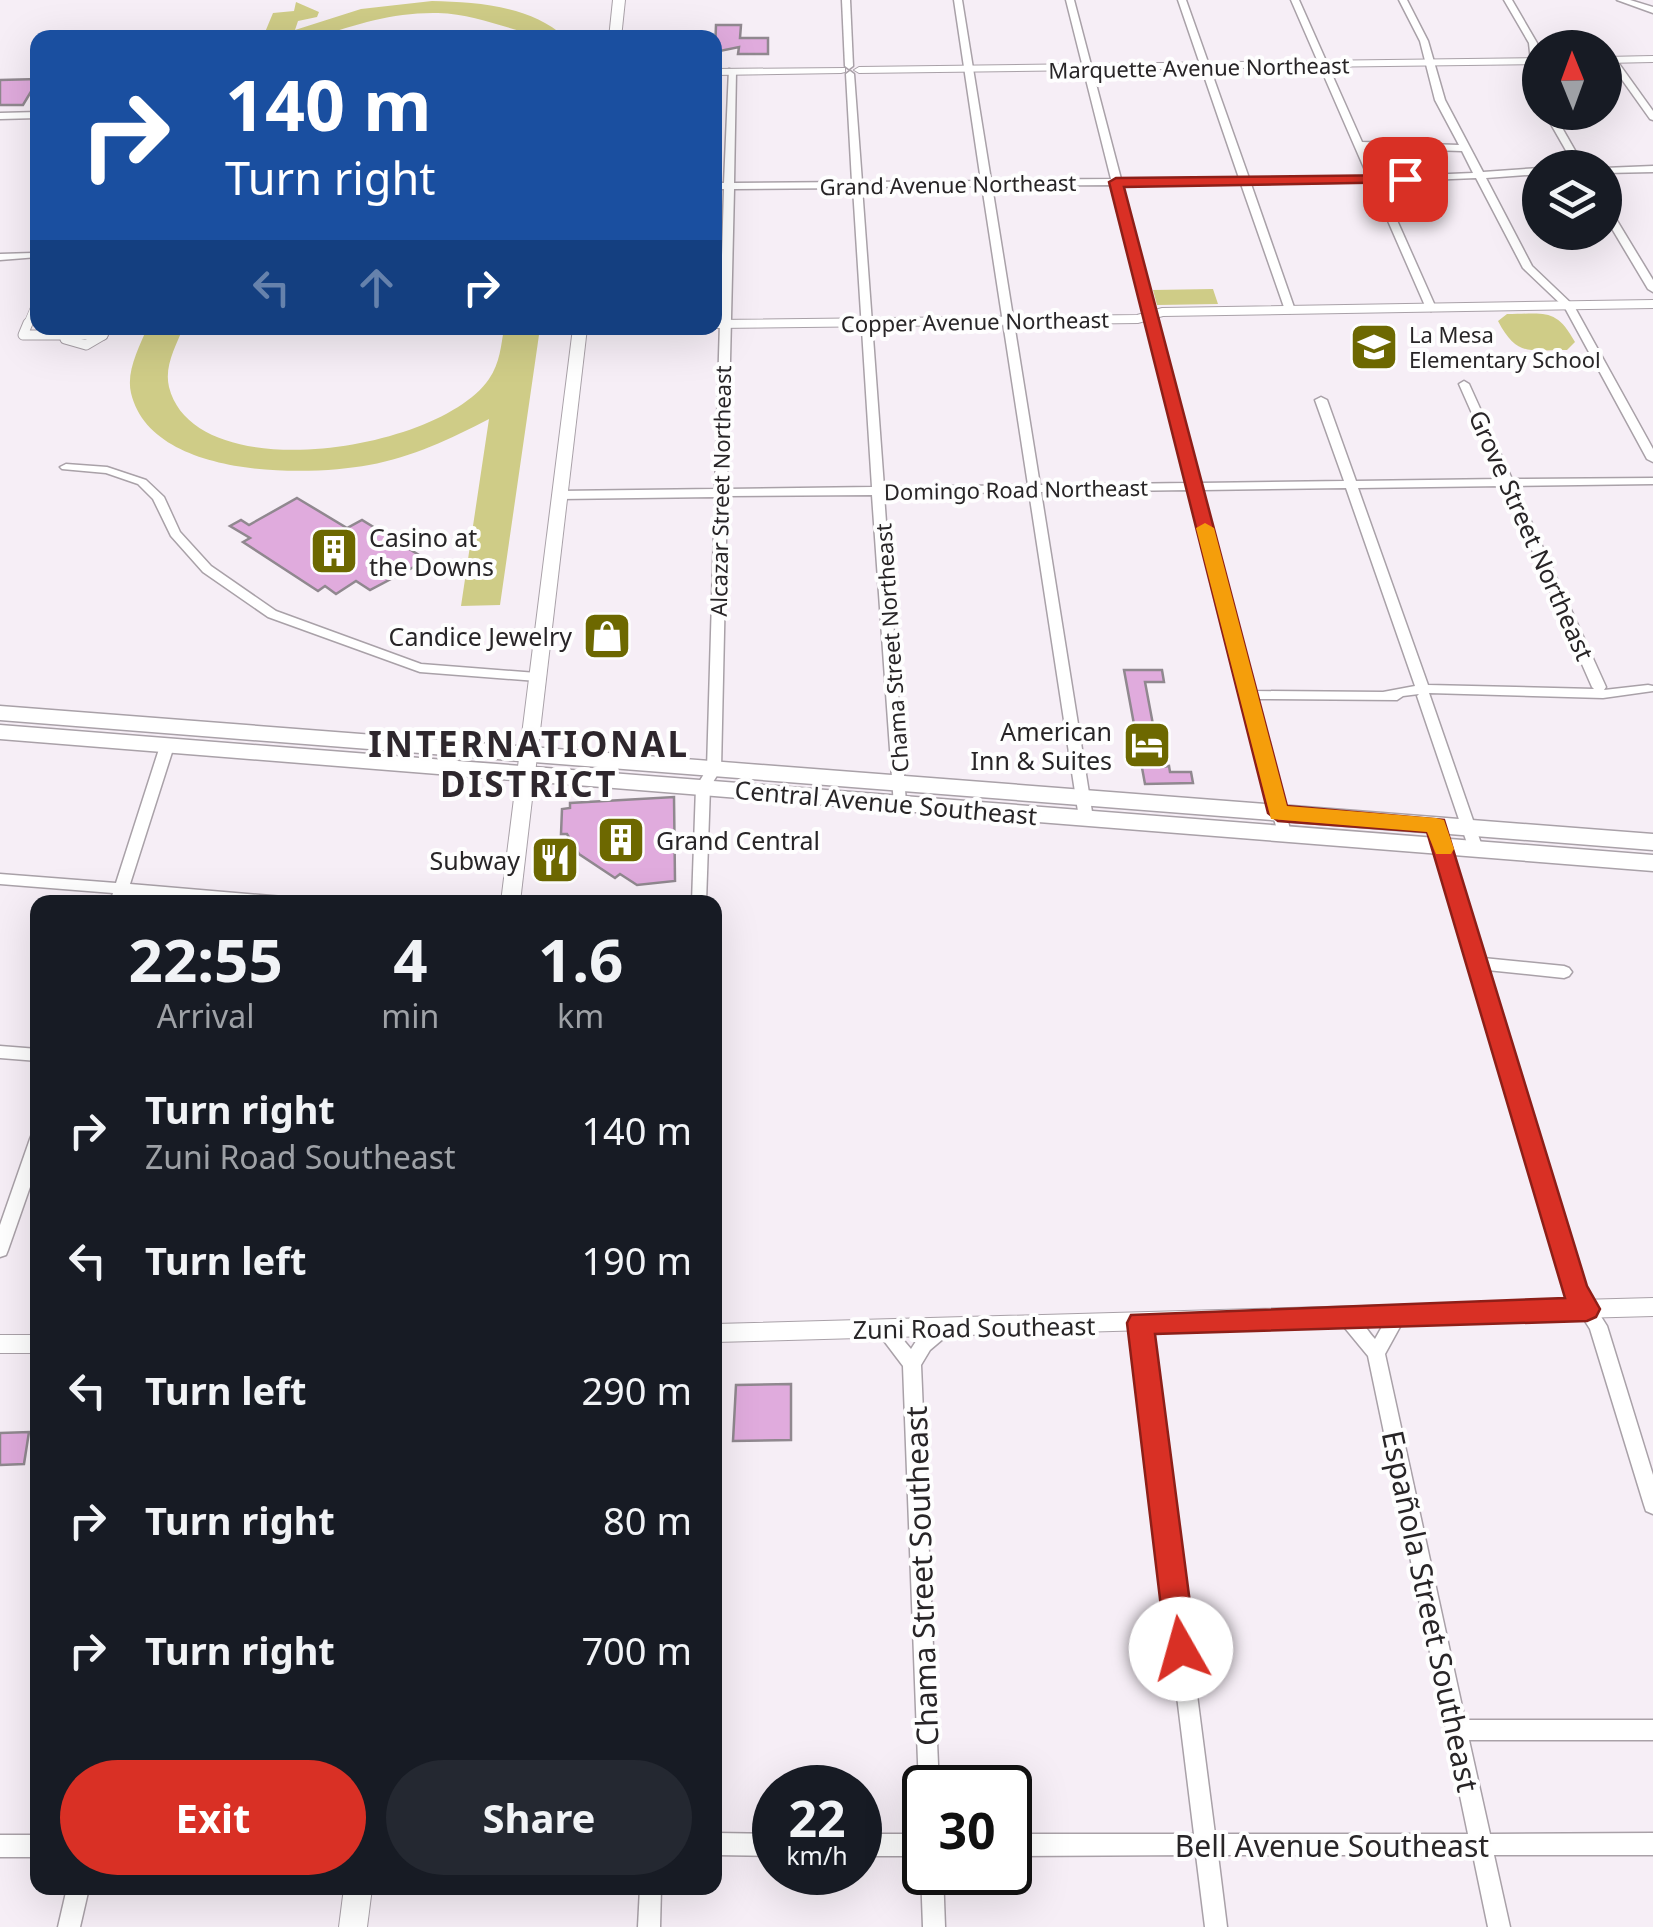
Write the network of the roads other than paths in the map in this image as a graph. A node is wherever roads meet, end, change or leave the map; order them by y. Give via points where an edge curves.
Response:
1 (619, 0) edge
2 (846, 0) edge
3 (958, 0) edge
4 (1070, 0) edge
5 (1182, 0) edge
6 (1295, 0) edge
7 (1403, 0) edge
8 (1508, 0) edge
9 (1621, 0) edge
10 (1653, 10) edge
11 (616, 30) edge
12 (1525, 30) edge
13 (1653, 59) edge
14 (1622, 60) edge
15 (1522, 61) edge
16 (1429, 64) junction
17 (1206, 66) junction
18 (1324, 66) junction
19 (1086, 68) junction
20 (969, 69) junction
21 (850, 70) junction
22 (722, 72) edge
23 (732, 72) junction
24 (1622, 78) edge
25 (0, 116) edge
26 (30, 116) edge
27 (1653, 117) edge
28 (1360, 145) junction
29 (1466, 148) junction
30 (1653, 169) edge
31 (1622, 170) edge
32 (1522, 172) edge
33 (1480, 175) junction
34 (1374, 180) junction
35 (1246, 181) junction
36 (1116, 182) junction
37 (988, 184) junction
38 (857, 185) junction
39 (722, 186) edge
40 (1622, 237) edge
41 (0, 256) edge
42 (30, 256) edge
43 (1653, 289) edge
44 (1653, 304) edge
45 (1569, 306) junction
46 (1431, 308) junction
47 (1290, 310) junction
48 (1150, 314) junction
49 (869, 322) junction
50 (1008, 322) junction
51 (722, 324) edge
52 (52, 335) edge
53 (99, 335) edge
54 (579, 335) edge
55 (719, 335) edge
56 (1464, 384) dead end
57 (1321, 400) dead end
58 (1653, 459) edge
59 (66, 467) dead end
60 (1653, 480) edge
61 (1506, 482) junction
62 (1351, 484) junction
63 (1194, 487) junction
64 (1034, 489) junction
65 (880, 491) junction
66 (720, 493) junction
67 (559, 495) junction
68 (537, 677) junction
69 (1599, 687) junction
70 (1650, 689) edge
71 (1562, 691) junction
72 (1424, 693) junction
73 (1246, 695) junction
74 (0, 713) edge
75 (0, 732) edge
76 (167, 746) junction
77 (526, 765) junction
78 (708, 778) junction
79 (899, 793) junction
80 (1085, 809) junction
81 (1281, 823) junction
82 (1439, 836) junction
83 (1473, 838) junction
84 (1653, 842) edge
85 (1653, 862) edge
86 (0, 879) edge
87 (112, 895) edge
88 (119, 895) edge
89 (511, 895) edge
90 (700, 895) edge
91 (1474, 963) junction
92 (1564, 972) dead end
93 (0, 1052) edge
94 (30, 1054) edge
95 (30, 1162) edge
96 (0, 1250) edge
97 (1653, 1307) edge
98 (1587, 1309) junction
99 (1398, 1314) junction
100 (1344, 1316) junction
101 (1140, 1323) junction
102 (944, 1328) junction
103 (884, 1329) junction
104 (722, 1333) edge
105 (0, 1344) edge
106 (30, 1344) edge
107 (1376, 1353) junction
108 (912, 1364) junction
109 (1653, 1505) edge
110 (1456, 1730) junction
111 (1653, 1730) edge
112 (929, 1765) edge
113 (722, 1844) edge
114 (752, 1844) edge
115 (1653, 1844) edge
116 (1032, 1845) edge
117 (1206, 1845) junction
118 (1481, 1845) junction
119 (0, 1846) edge
120 (30, 1846) edge
121 (76, 1895) edge
122 (357, 1895) edge
123 (651, 1895) edge
124 (933, 1895) edge
125 (68, 1927) edge
126 (353, 1927) edge
127 (649, 1927) edge
128 (934, 1927) edge
129 (1216, 1927) edge
130 (1499, 1927) edge

1 - 11 main road
2 - 21 street, Chama Street Northeast
3 - 20 street
4 - 19 street
5 - 17 street
6 - 18 street
7 - 16 street
8 - 12 street
9 - 10 street
13 - 14 street
15 - 16 street, Marquette Avenue Northeast
16 - 18 street, Marquette Avenue Northeast
16 - 29 street
17 - 18 street, Marquette Avenue Northeast
17 - 19 street, Marquette Avenue Northeast
17 - 35 street
18 - 28 street
19 - 20 street, Marquette Avenue Northeast
19 - 36 street
20 - 21 street, Marquette Avenue Northeast
20 - 37 street
21 - 23 street, Marquette Avenue Northeast
21 - 38 street, Chama Street Northeast
22 - 23 street, Marquette Avenue Northeast
23 - 39 street, Alcazar Street Northeast
24 - 27 street
25 - 26 street
28 - 29 street
28 - 34 street
29 - 33 street
30 - 31 street
32 - 33 street, Grand Avenue Northeast
33 - 34 street, Grand Avenue Northeast
33 - 45 street via 1528,268
34 - 35 street, Grand Avenue Northeast
34 - 46 street
35 - 36 street, Grand Avenue Northeast
35 - 47 street
36 - 37 street, Grand Avenue Northeast
36 - 48 street
37 - 38 street, Grand Avenue Northeast
37 - 50 street
38 - 39 street, Grand Avenue Northeast
38 - 49 street, Chama Street Northeast
40 - 43 street
41 - 42 street
44 - 45 street, Copper Avenue Northeast
45 - 46 street, Copper Avenue Northeast
45 - 58 street
46 - 47 street, Copper Avenue Northeast
47 - 48 street, Copper Avenue Northeast
48 - 50 street, Copper Avenue Northeast
48 - 63 street
49 - 50 street, Copper Avenue Northeast
49 - 51 street, Copper Avenue Northeast
49 - 65 street, Chama Street Northeast
50 - 64 street
52 - 53 street via 86,345
54 - 67 main road
55 - 66 street, Alcazar Street Northeast
56 - 61 street, Grove Street Northeast
57 - 62 street
59 - 68 street via 142,482 206,569 272,614 420,668
60 - 61 street, Domingo Road Northeast
61 - 62 street, Domingo Road Northeast
61 - 69 street, Grove Street Northeast
62 - 63 street, Domingo Road Northeast
62 - 72 street
63 - 64 street, Domingo Road Northeast
63 - 73 street
64 - 65 street, Domingo Road Northeast
64 - 80 street
65 - 66 street, Domingo Road Northeast
65 - 79 street, Chama Street Northeast
66 - 67 street, Domingo Road Northeast
66 - 78 street, Alcazar Street Northeast
67 - 68 main road
68 - 77 main road
69 - 70 street
69 - 71 street
70 - 71 street
71 - 72 street
72 - 73 street
72 - 83 street
73 - 81 street
74 - 77 main road
75 - 76 main road, Central Avenue Southeast
76 - 77 main road, Central Avenue Southeast
76 - 88 street
77 - 78 main road, Central Avenue Southeast
77 - 89 main road
78 - 79 main road, Central Avenue Southeast
78 - 90 street, Alcazar Street Northeast
79 - 80 main road, Central Avenue Southeast
80 - 81 main road, Central Avenue Southeast
81 - 82 main road, Central Avenue Southeast
82 - 83 main road, Central Avenue Southeast
82 - 91 street
83 - 84 main road
83 - 85 main road, Central Avenue Southeast
86 - 87 street
91 - 92 street
91 - 98 street via 1575,1290
93 - 94 street
95 - 96 street
97 - 98 street, Zuni Road Southeast
98 - 99 street, Zuni Road Southeast
98 - 109 street
99 - 100 street, Zuni Road Southeast
99 - 107 street
100 - 101 street, Zuni Road Southeast
100 - 107 street, Española Street Southeast
101 - 102 street, Zuni Road Southeast
101 - 117 street
102 - 103 street, Zuni Road Southeast
102 - 108 street
103 - 104 street, Zuni Road Southeast
103 - 108 street
105 - 106 street
107 - 110 street, Española Street Southeast
108 - 112 street, Chama Street Southeast
110 - 111 street
110 - 118 street, Española Street Southeast
113 - 114 street
115 - 118 street, Bell Avenue Southeast
116 - 117 street, Bell Avenue Southeast
117 - 118 street, Bell Avenue Southeast
117 - 129 street
118 - 130 street, Española Street Southeast
119 - 120 street
121 - 125 street
122 - 126 main road
123 - 127 street
124 - 128 street

